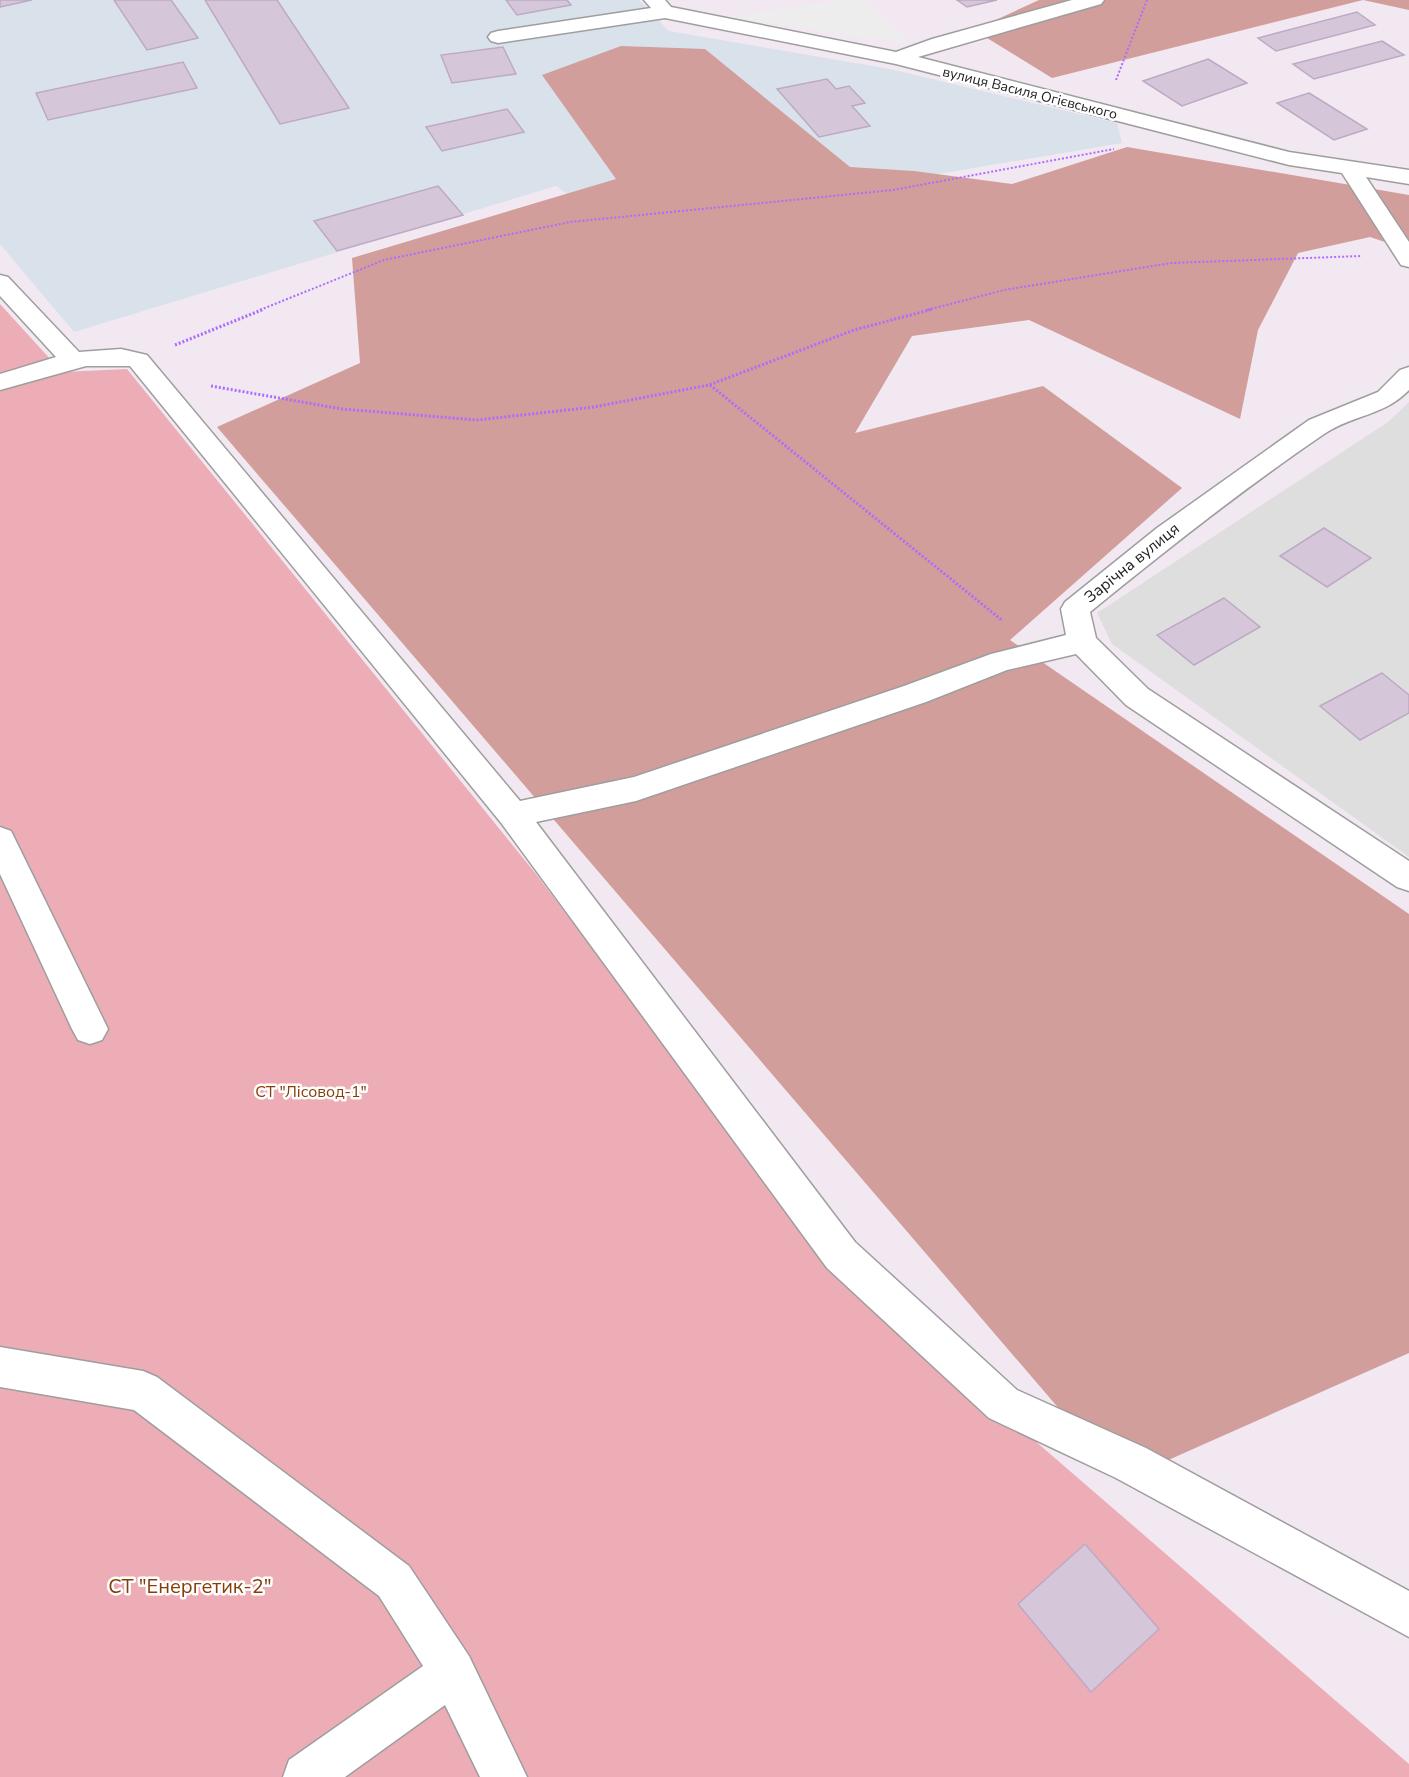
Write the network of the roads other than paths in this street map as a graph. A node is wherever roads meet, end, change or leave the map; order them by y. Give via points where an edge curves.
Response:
1 (1094, 0) edge
2 (660, 6) edge
3 (498, 37) dead end
4 (897, 58) junction
5 (1350, 169) junction
6 (1409, 177) edge
7 (1407, 258) edge
8 (0, 282) edge
9 (73, 361) junction
10 (1409, 375) edge
11 (0, 382) edge
12 (1398, 406) edge
13 (1082, 642) junction
14 (513, 815) junction
15 (0, 840) edge
16 (1409, 878) edge
17 (90, 1029) dead end
18 (0, 1366) edge
19 (1409, 1615) edge
20 (453, 1672) junction
21 (306, 1777) edge
22 (504, 1777) edge

1 - 4 street
2 - 3 street, вулиця Василя Огієвського
2 - 4 street, вулиця Василя Огієвського
4 - 5 street, вулиця Василя Огієвського via 1289,158
5 - 6 street, вулиця Василя Огієвського
5 - 7 street
8 - 9 street
9 - 11 street
9 - 14 street via 119,354 145,368
10 - 12 street
12 - 13 street, Зарічна вулиця via 1318,426 1167,534 1075,609
13 - 14 street via 1002,661 636,789
13 - 16 street via 1137,698
14 - 19 street via 841,1256 1003,1404 1131,1463
15 - 17 street
18 - 20 street via 143,1390 394,1581
20 - 21 street
20 - 22 street

